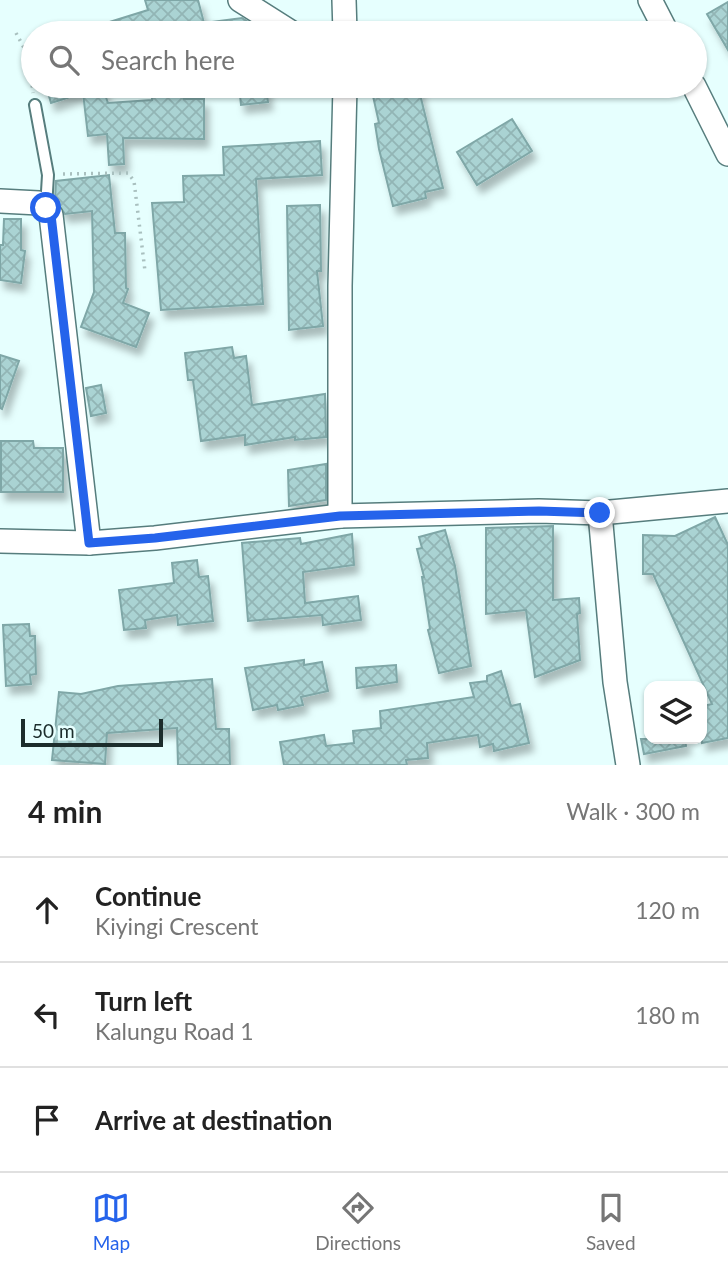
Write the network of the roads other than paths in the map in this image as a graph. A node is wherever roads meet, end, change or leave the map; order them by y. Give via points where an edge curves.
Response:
1 (240, 0) edge
2 (344, 0) edge
3 (650, 0) edge
4 (273, 21) edge
5 (345, 21) edge
6 (661, 21) edge
7 (345, 98) edge
8 (700, 98) edge
9 (35, 105) road end
10 (727, 148) edge
11 (0, 201) edge
12 (46, 208) junction
13 (728, 501) edge
14 (600, 513) junction
15 (340, 516) junction
16 (0, 541) edge
17 (89, 543) junction
18 (626, 764) edge

1 - 4 street
2 - 5 street
3 - 6 street
7 - 15 street
8 - 10 street
9 - 12 lane via 48,175
11 - 12 street via 39,203
12 - 17 street via 51,215
13 - 14 street
14 - 15 street
14 - 18 street
15 - 17 street
16 - 17 street

